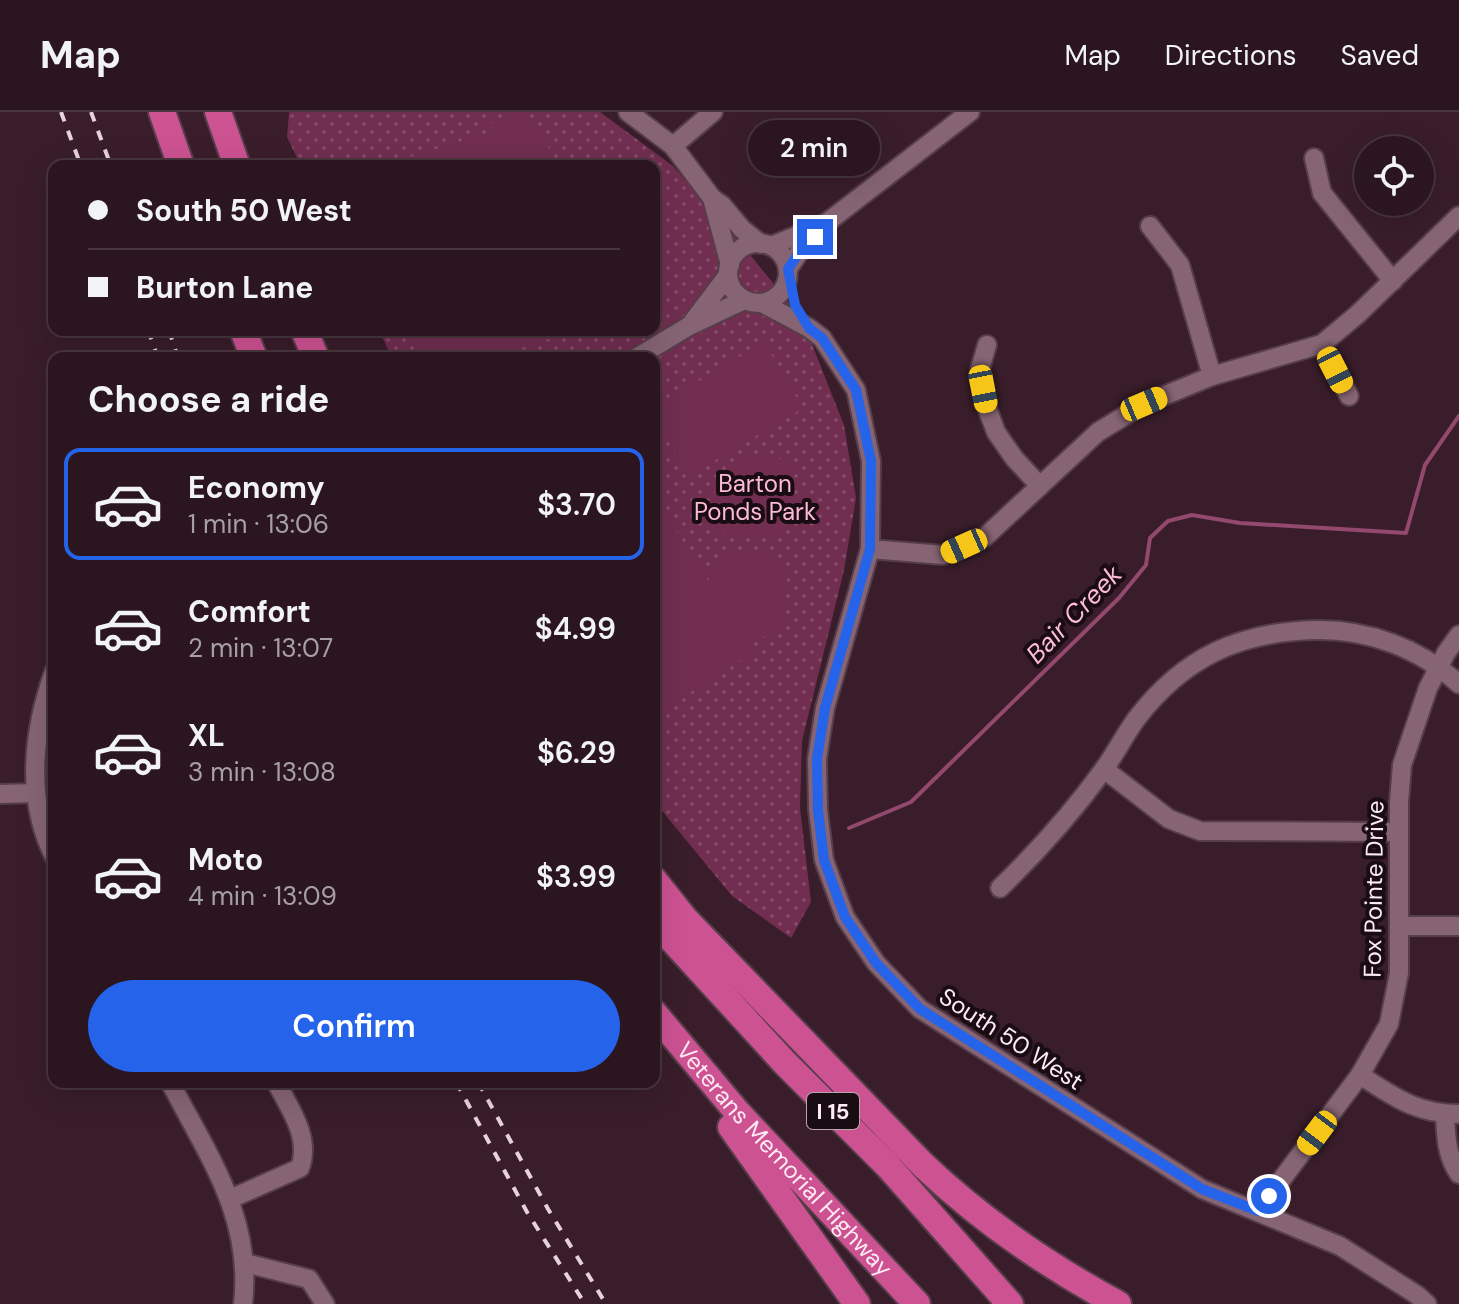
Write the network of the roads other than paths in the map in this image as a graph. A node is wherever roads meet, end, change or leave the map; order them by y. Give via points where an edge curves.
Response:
1 (162, 112) edge
2 (218, 112) edge
3 (628, 112) edge
4 (713, 112) edge
5 (970, 112) edge
6 (673, 146) junction
7 (1314, 158) dead end
8 (179, 160) edge
9 (235, 160) edge
10 (712, 198) junction
11 (1459, 216) edge
12 (825, 224) junction
13 (1150, 226) dead end
14 (766, 245) junction
15 (729, 270) junction
16 (788, 274) junction
17 (1393, 281) junction
18 (753, 301) junction
19 (689, 326) junction
20 (809, 328) junction
21 (1322, 344) junction
22 (987, 345) dead end
23 (646, 352) edge
24 (1212, 376) junction
25 (1349, 396) dead end
26 (1040, 486) junction
27 (870, 549) junction
28 (1459, 635) edge
29 (1440, 667) junction
30 (1459, 684) edge
31 (48, 692) edge
32 (1104, 769) junction
33 (36, 793) junction
34 (0, 794) edge
35 (1399, 832) junction
36 (48, 845) edge
37 (660, 888) edge
38 (1000, 888) dead end
39 (1399, 926) junction
40 (1459, 926) edge
41 (660, 927) edge
42 (660, 1020) edge
43 (660, 1028) edge
44 (1360, 1075) junction
45 (173, 1088) edge
46 (279, 1088) edge
47 (1452, 1114) edge
48 (1459, 1174) edge
49 (230, 1199) junction
50 (1258, 1211) junction
51 (245, 1263) junction
52 (243, 1304) edge
53 (325, 1304) edge
54 (857, 1304) edge
55 (917, 1304) edge
56 (1010, 1304) edge
57 (1118, 1304) edge
58 (1427, 1304) edge

1 - 8 highway
2 - 9 highway
3 - 6 street
4 - 6 street
5 - 12 street
6 - 10 street
7 - 17 street via 1322,193
10 - 14 street
10 - 15 street
11 - 17 street
12 - 14 street
12 - 16 street via 800,251
13 - 24 street via 1180,265
14 - 15 street via 741,249
14 - 16 street via 779,252
15 - 18 street via 736,294
15 - 19 street
16 - 18 street via 779,295
16 - 20 street, South 50 West via 795,305
17 - 21 street
18 - 19 street
18 - 20 street, South 50 West
19 - 23 street
20 - 27 street, South 50 West via 822,338 856,390 871,461
21 - 24 street
21 - 25 street
22 - 26 street via 980,369 996,432
24 - 26 street via 1144,404 1098,432
26 - 27 street via 985,537 943,555
27 - 50 street, South 50 West via 825,708 817,759 824,860 845,917 876,963 920,1009 1202,1189
28 - 29 street, Fox Pointe Drive
29 - 30 street
29 - 32 street via 1397,644 1343,630 1282,631 1243,640 1206,654 1170,680
29 - 35 street, Fox Pointe Drive via 1402,765
31 - 33 street via 35,761
32 - 35 street via 1169,819 1200,831
32 - 38 street via 1044,845
33 - 34 street
33 - 36 street
35 - 39 street, Fox Pointe Drive
37 - 57 highway via 963,1203
39 - 40 street
39 - 44 street, Fox Pointe Drive via 1399,973 1389,1024
41 - 56 highway, I 15 via 888,1166
42 - 55 highway, Veterans Memorial Highway via 738,1113
43 - 54 highway
44 - 47 street via 1407,1105
44 - 50 street, Fox Pointe Drive
45 - 49 street
46 - 49 street via 300,1127 305,1154 300,1168
47 - 48 street via 1446,1141
49 - 51 street
50 - 58 street, South 50 West via 1340,1246
51 - 52 street
51 - 53 street via 309,1279

